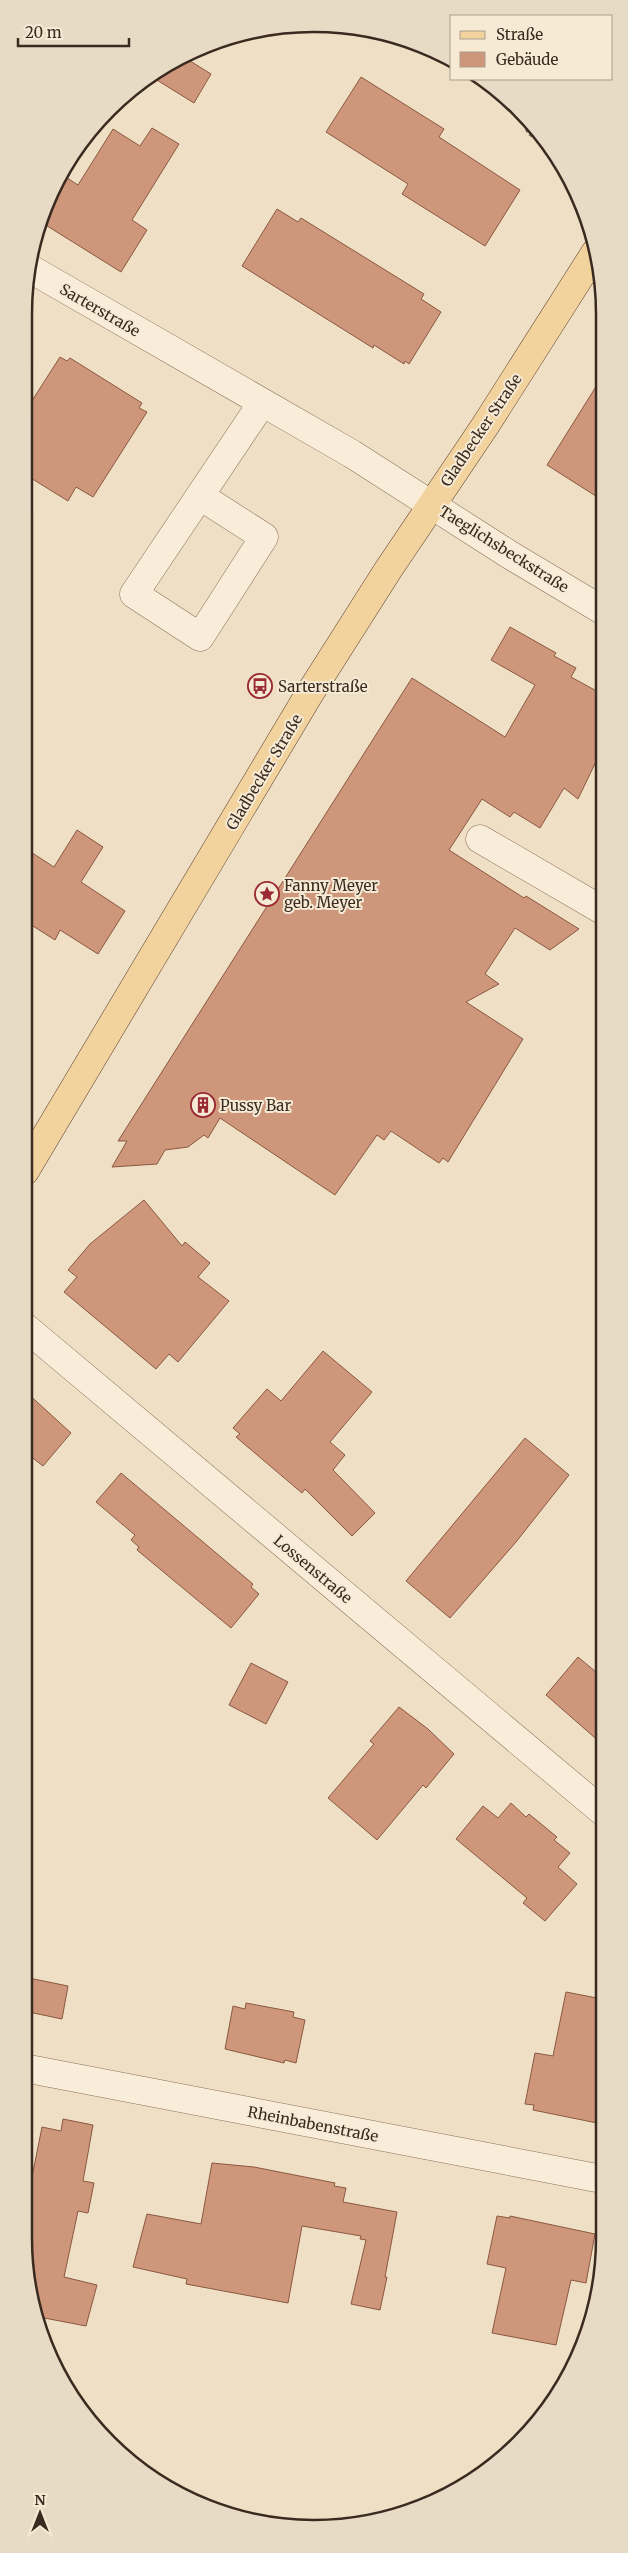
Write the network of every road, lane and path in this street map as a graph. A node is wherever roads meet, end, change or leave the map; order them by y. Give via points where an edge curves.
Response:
1 (590, 260) edge
2 (36, 272) edge
3 (262, 403) junction
4 (200, 496) junction
5 (431, 503) junction
6 (596, 606) edge
7 (480, 839) dead end
8 (596, 907) edge
9 (32, 1159) edge
10 (32, 1333) edge
11 (596, 1806) edge
12 (32, 2070) edge
13 (596, 2178) edge

1 - 5 main road, Gladbecker Straße via 485,426
2 - 3 street, Sarterstraße
3 - 4 street
3 - 5 street, Sarterstraße
4 - 4 street via 134,594 200,637 264,537
5 - 6 street, Taeglichsbeckstraße
5 - 9 main road, Gladbecker Straße via 308,696
7 - 8 street
10 - 11 street, Lossenstraße
12 - 13 street, Rheinbabenstraße

